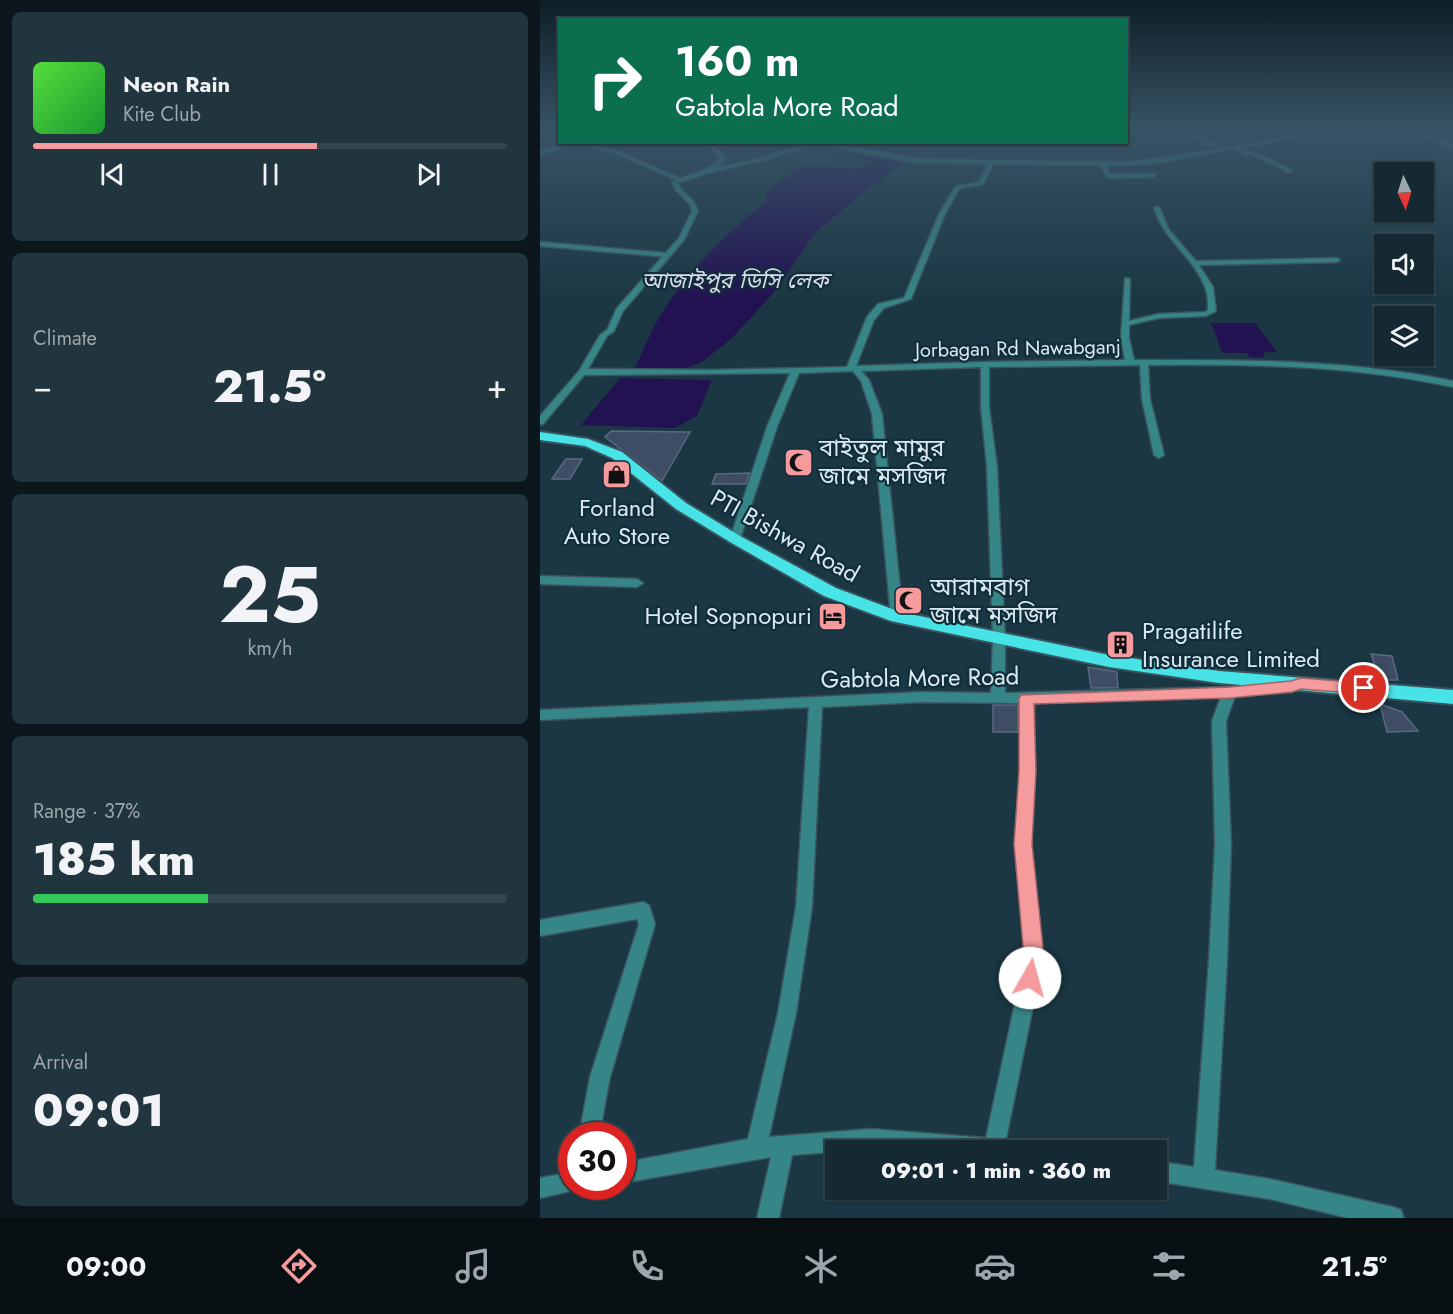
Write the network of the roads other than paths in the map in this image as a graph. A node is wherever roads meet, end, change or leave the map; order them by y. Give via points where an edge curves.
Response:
1 (676, 186) edge
2 (965, 186) edge
3 (1156, 208) dead end
4 (540, 244) edge
5 (667, 255) junction
6 (1337, 260) dead end
7 (1194, 263) junction
8 (1127, 279) dead end
9 (1125, 324) junction
10 (1131, 363) junction
11 (1144, 363) junction
12 (985, 364) junction
13 (852, 368) junction
14 (796, 370) junction
15 (586, 372) junction
16 (1453, 384) edge
17 (540, 422) edge
18 (540, 435) edge
19 (1159, 455) dead end
20 (735, 539) junction
21 (540, 579) edge
22 (637, 583) dead end
23 (897, 617) junction
24 (999, 639) junction
25 (1301, 683) junction
26 (1230, 692) junction
27 (998, 697) junction
28 (1453, 697) edge
29 (1027, 699) junction
30 (816, 702) junction
31 (540, 715) edge
32 (540, 928) edge
33 (592, 1122) edge
34 (859, 1140) edge
35 (883, 1140) edge
36 (1006, 1140) edge
37 (825, 1143) edge
38 (784, 1146) junction
39 (756, 1148) junction
40 (636, 1170) edge
41 (1167, 1173) edge
42 (1204, 1179) junction
43 (558, 1185) edge
44 (540, 1188) edge
45 (768, 1218) edge
46 (1393, 1218) edge

1 - 5 street via 693,203 695,211 682,240
2 - 13 street via 956,190 942,214 907,299 881,306 870,319
3 - 7 street via 1167,233
4 - 5 street
5 - 15 street via 620,310 609,331 611,335
6 - 7 street
7 - 9 street via 1209,287 1212,311
8 - 9 street
9 - 10 street
10 - 11 street, Jorbagan Rd Nawabganj
10 - 12 street, Jorbagan Rd Nawabganj
11 - 16 street, Jorbagan Rd Nawabganj via 1305,365 1407,374
11 - 19 street via 1146,399
12 - 13 street, Jorbagan Rd Nawabganj
12 - 24 street
13 - 14 street, Jorbagan Rd Nawabganj
13 - 23 street via 865,380 877,414
14 - 15 street, Jorbagan Rd Nawabganj
14 - 20 street via 772,427
15 - 17 street
15 - 18 street
18 - 20 highway, PTI Bishwa Road via 588,443 617,455 681,506
20 - 23 highway, PTI Bishwa Road via 830,592
21 - 22 street
23 - 24 highway, PTI Bishwa Road
24 - 25 highway, PTI Bishwa Road via 1219,677
24 - 27 street
25 - 26 street, Gabtola More Road
25 - 28 highway, PTI Bishwa Road
26 - 29 street, Gabtola More Road
26 - 42 street via 1219,721 1223,844
27 - 29 street, Gabtola More Road
27 - 30 street, Gabtola More Road
29 - 36 street via 1023,844 1034,957
30 - 31 street, Gabtola More Road
30 - 39 street via 804,907 787,1013
32 - 33 street via 643,910 647,924 600,1077
34 - 35 street
37 - 38 street
38 - 39 street
38 - 45 street
39 - 40 street
41 - 42 street
42 - 46 street via 1270,1189
43 - 44 street

